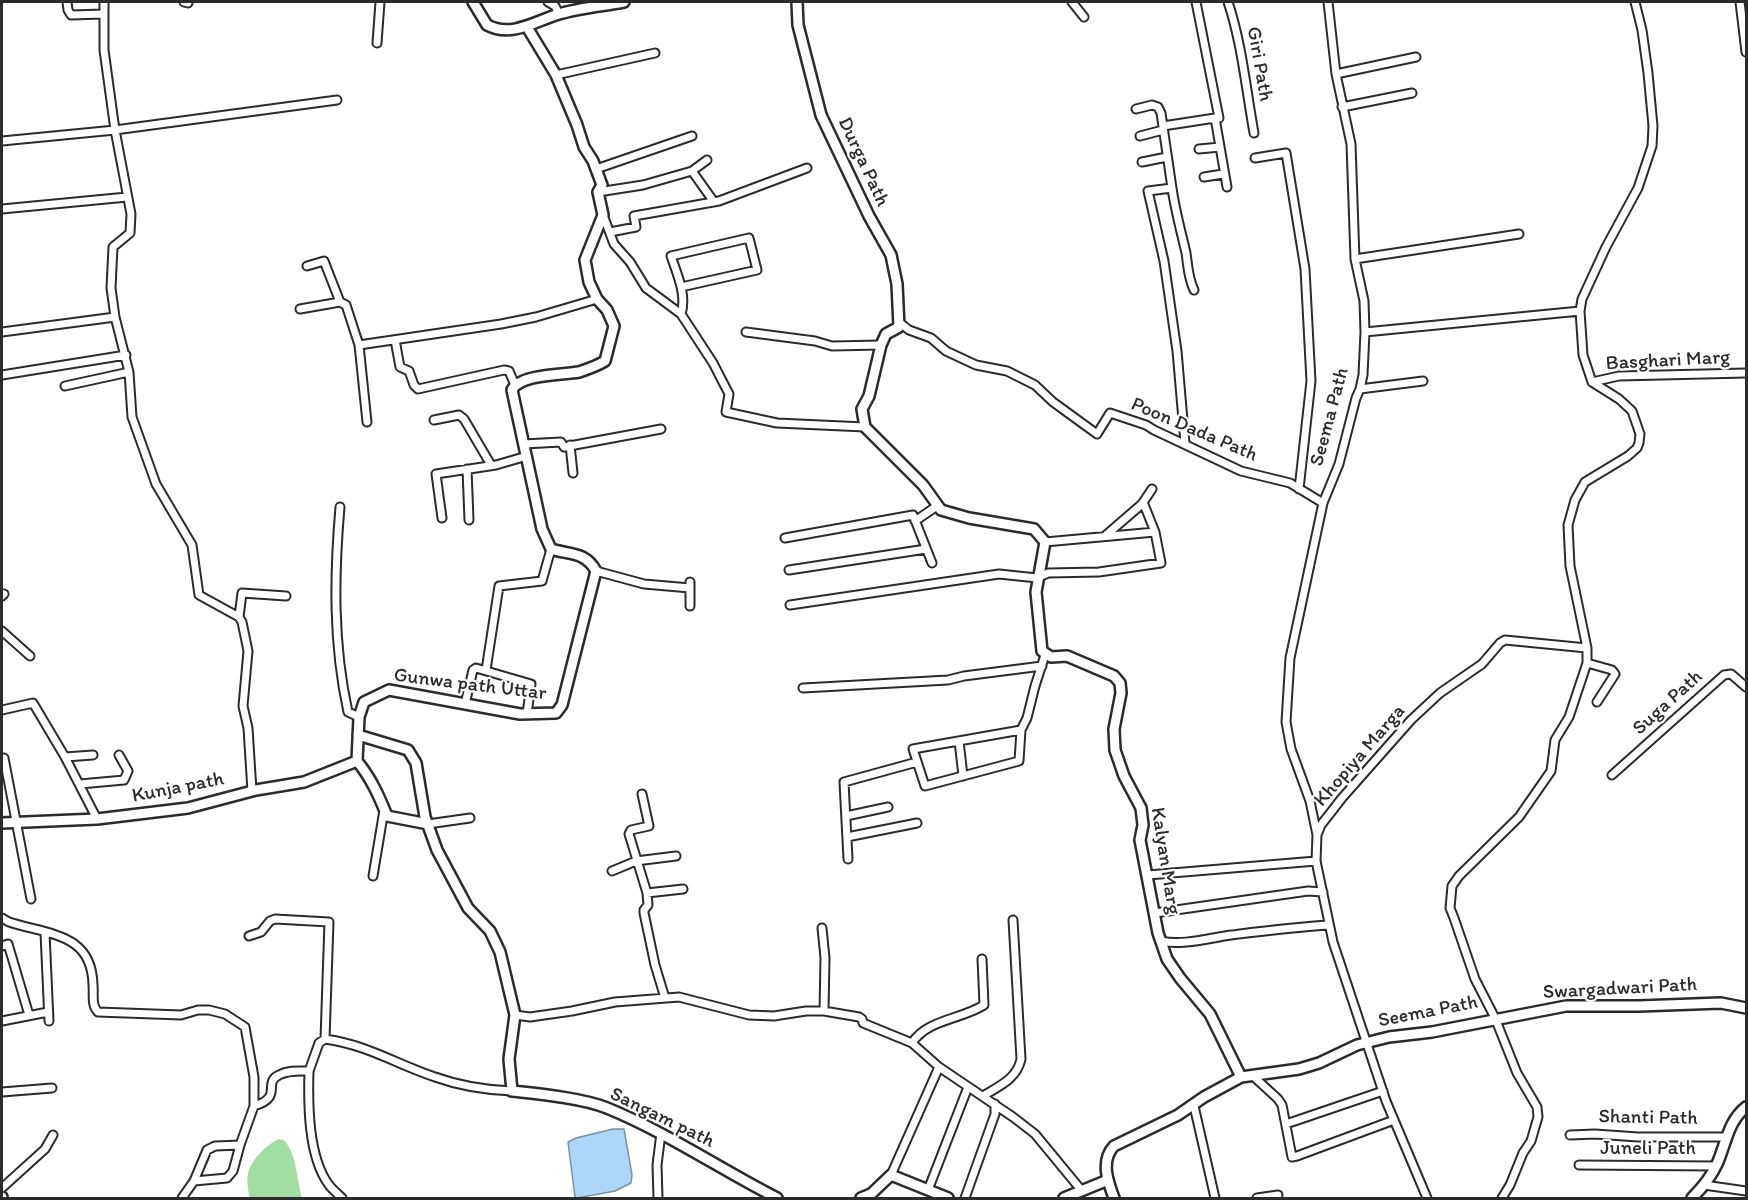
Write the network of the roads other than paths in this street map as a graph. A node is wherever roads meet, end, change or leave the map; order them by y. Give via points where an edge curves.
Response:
1 (67, 2) edge
2 (104, 2) edge
3 (380, 2) edge
4 (473, 2) edge
5 (548, 2) edge
6 (624, 2) edge
7 (797, 2) edge
8 (1072, 2) edge
9 (1196, 2) edge
10 (1228, 2) edge
11 (1328, 2) edge
12 (1635, 2) edge
13 (1740, 2) edge
14 (104, 14) junction
15 (559, 14) junction
16 (1084, 17) dead end
17 (527, 27) junction
18 (377, 43) dead end
19 (1746, 52) edge
20 (655, 53) dead end
21 (1416, 57) dead end
22 (1336, 74) junction
23 (556, 75) junction
24 (1412, 93) dead end
25 (337, 100) dead end
26 (1342, 107) junction
27 (1136, 109) dead end
28 (1215, 118) junction
29 (1163, 128) junction
30 (115, 130) junction
31 (1254, 133) dead end
32 (692, 136) dead end
33 (1140, 136) dead end
34 (2, 141) edge
35 (1220, 147) junction
36 (1199, 149) dead end
37 (1167, 157) junction
38 (1255, 158) dead end
39 (707, 160) dead end
40 (1143, 162) dead end
41 (807, 168) dead end
42 (596, 169) junction
43 (692, 171) junction
44 (1223, 174) junction
45 (1204, 177) dead end
46 (1227, 187) dead end
47 (1172, 188) junction
48 (598, 192) junction
49 (127, 197) junction
50 (714, 202) junction
51 (2, 209) edge
52 (603, 215) junction
53 (610, 232) junction
54 (1519, 234) dead end
55 (1355, 259) junction
56 (307, 266) dead end
57 (681, 286) junction
58 (1194, 290) dead end
59 (597, 298) junction
60 (340, 302) junction
61 (300, 309) dead end
62 (1580, 311) junction
63 (681, 315) junction
64 (115, 317) junction
65 (900, 322) junction
66 (2, 332) edge
67 (746, 332) dead end
68 (1365, 332) junction
69 (395, 340) junction
70 (359, 345) junction
71 (881, 345) junction
72 (126, 355) junction
73 (129, 372) junction
74 (1746, 373) edge
75 (2, 375) edge
76 (1423, 381) dead end
77 (1592, 382) junction
78 (514, 385) junction
79 (65, 386) dead end
80 (1360, 389) junction
81 (434, 420) dead end
82 (367, 422) dead end
83 (865, 427) junction
84 (661, 429) dead end
85 (1185, 443) junction
86 (524, 444) junction
87 (570, 445) junction
88 (527, 456) junction
89 (492, 465) junction
90 (467, 469) junction
91 (573, 473) dead end
92 (1152, 489) dead end
93 (1299, 489) junction
94 (1143, 502) junction
95 (1323, 503) junction
96 (937, 506) junction
97 (340, 507) dead end
98 (442, 518) dead end
99 (469, 520) dead end
100 (915, 520) junction
101 (1155, 532) junction
102 (1105, 536) junction
103 (785, 538) dead end
104 (1045, 542) junction
105 (551, 549) junction
106 (926, 549) junction
107 (932, 563) dead end
108 (597, 570) junction
109 (789, 570) dead end
110 (1037, 578) junction
111 (286, 596) dead end
112 (790, 605) dead end
113 (690, 606) dead end
114 (239, 617) junction
115 (2, 631) edge
116 (1587, 648) junction
117 (1046, 655) junction
118 (30, 656) dead end
119 (1587, 663) junction
120 (1042, 666) junction
121 (486, 670) junction
122 (1746, 687) edge
123 (803, 688) dead end
124 (1597, 702) dead end
125 (465, 704) junction
126 (2, 710) edge
127 (527, 714) junction
128 (359, 717) junction
129 (1021, 730) junction
130 (358, 735) junction
131 (959, 741) junction
132 (93, 755) dead end
133 (119, 755) dead end
134 (65, 757) junction
135 (4, 758) dead end
136 (357, 761) junction
137 (917, 762) junction
138 (1612, 775) dead end
139 (963, 776) junction
140 (80, 784) junction
141 (252, 791) junction
142 (642, 794) dead end
143 (888, 807) dead end
144 (384, 810) junction
145 (846, 816) junction
146 (470, 818) dead end
147 (97, 819) junction
148 (16, 823) junction
149 (917, 823) dead end
150 (2, 824) edge
151 (428, 824) junction
152 (1317, 835) junction
153 (847, 837) junction
154 (676, 856) dead end
155 (848, 859) dead end
156 (636, 861) junction
157 (1316, 861) junction
158 (612, 871) dead end
159 (1148, 875) junction
160 (373, 876) dead end
161 (683, 889) dead end
162 (1323, 892) junction
163 (647, 893) junction
164 (31, 899) dead end
165 (1155, 914) junction
166 (2, 918) edge
167 (1013, 920) dead end
168 (1329, 925) junction
169 (822, 928) dead end
170 (45, 933) junction
171 (249, 936) dead end
172 (1161, 941) junction
173 (2, 946) edge
174 (982, 959) dead end
175 (665, 998) junction
176 (1746, 1008) edge
177 (824, 1011) junction
178 (48, 1012) junction
179 (29, 1015) junction
180 (515, 1015) junction
181 (1495, 1018) junction
182 (2, 1021) edge
183 (49, 1021) dead end
184 (326, 1039) junction
185 (1367, 1042) junction
186 (912, 1043) junction
187 (939, 1067) junction
188 (309, 1071) junction
189 (1253, 1076) junction
190 (1241, 1077) junction
191 (968, 1087) junction
192 (52, 1088) dead end
193 (1383, 1090) junction
194 (512, 1091) junction
195 (2, 1092) edge
196 (983, 1096) junction
197 (995, 1104) junction
198 (254, 1106) junction
199 (1194, 1106) junction
200 (1746, 1107) edge
201 (1394, 1120) junction
202 (1286, 1124) junction
203 (661, 1133) junction
204 (54, 1135) dead end
205 (1570, 1135) dead end
206 (1726, 1137) junction
207 (240, 1145) junction
208 (1580, 1165) dead end
209 (1716, 1166) junction
210 (891, 1175) junction
211 (1108, 1180) junction
212 (194, 1181) junction
213 (1704, 1185) junction
214 (2, 1188) edge
215 (757, 1188) junction
216 (928, 1190) junction
217 (1082, 1191) junction
218 (1746, 1191) edge
219 (1278, 1195) dead end
220 (874, 1196) edge
221 (182, 1198) edge
222 (342, 1198) edge
223 (658, 1198) edge
224 (759, 1198) edge
225 (777, 1198) edge
226 (861, 1198) edge
227 (948, 1198) edge
228 (965, 1198) edge
229 (1064, 1198) edge
230 (1114, 1198) edge
231 (1215, 1198) edge
232 (1257, 1198) edge
233 (1427, 1198) edge
234 (1503, 1198) edge
235 (1692, 1198) edge

1 - 14 street via 71,15
2 - 14 street
3 - 18 street
4 - 17 street via 487,25 494,29
5 - 15 street
6 - 15 street
7 - 65 street, Durga Path via 798,25 821,115 891,255
8 - 16 street
9 - 28 street via 1219,118
10 - 31 street, Giri Path via 1238,33
11 - 22 street, Seema Path
12 - 62 street via 1648,73 1652,146 1638,188 1606,247
13 - 19 street
14 - 30 street via 104,50
15 - 17 street
17 - 23 street
20 - 23 street
21 - 22 street
22 - 26 street, Seema Path
23 - 42 street
24 - 26 street
25 - 30 street
26 - 55 street, Seema Path via 1351,144
27 - 29 street via 1158,107
28 - 29 street
28 - 35 street
29 - 33 street
29 - 37 street
30 - 34 street
30 - 49 street
32 - 42 street
35 - 36 street
35 - 44 street
37 - 40 street
37 - 47 street
38 - 93 street via 1286,153 1305,269 1311,381
39 - 43 street
41 - 50 street
42 - 48 street via 602,185
43 - 48 street
43 - 50 street
44 - 45 street
44 - 46 street
47 - 58 street
47 - 85 street via 1148,191 1164,261
48 - 52 street
49 - 51 street
49 - 64 street via 130,233 113,247 111,288
50 - 53 street via 634,216 636,227
52 - 53 street
52 - 59 street via 585,260
53 - 63 street via 614,244 646,288
54 - 55 street
55 - 68 street, Seema Path via 1364,301
56 - 60 street via 324,261
57 - 57 street via 671,256 749,238 757,270
57 - 63 street
59 - 69 street via 536,317
59 - 78 street via 608,310 614,326 605,361 580,371
60 - 61 street
60 - 70 street via 348,308
62 - 68 street
62 - 77 street via 1583,355
63 - 83 street via 729,394 726,412 777,423
64 - 66 street
64 - 72 street
65 - 71 street via 899,327 886,334
65 - 85 street, Poon Dada Path via 909,330 932,338 946,351 976,365 1007,371 1035,385 1097,434 1110,413
67 - 71 street via 832,346
68 - 80 street, Seema Path
69 - 70 street
69 - 78 street via 400,367 410,371 418,390 504,370 509,371
70 - 82 street
71 - 83 street via 869,396 862,409
72 - 73 street
72 - 75 street
73 - 79 street
73 - 114 street via 135,427 156,484 192,545 200,595
74 - 77 street, Basghari Marg via 1619,376
76 - 80 street
77 - 116 street via 1632,411 1640,434 1633,452 1580,488 1568,525 1570,566
78 - 86 street via 515,411
80 - 95 street, Seema Path via 1339,464
81 - 89 street via 459,415
83 - 96 street via 922,485
84 - 87 street
85 - 93 street, Poon Dada Path via 1241,471 1290,483
86 - 87 street
86 - 88 street
87 - 91 street
88 - 89 street
88 - 105 street via 542,529
89 - 90 street
90 - 98 street via 436,474
90 - 99 street
92 - 94 street
93 - 95 street, Poon Dada Path
94 - 101 street
94 - 102 street
95 - 152 street, Seema Path via 1290,658 1286,722
96 - 100 street
96 - 104 street via 969,518 1034,529
97 - 128 street via 337,631 348,712
100 - 103 street via 913,515
100 - 106 street
101 - 102 street
101 - 110 street via 1161,562 1099,572 1048,573
102 - 104 street
104 - 110 street
105 - 108 street via 591,561
105 - 121 street via 542,580 499,586
106 - 107 street
106 - 109 street
108 - 113 street via 644,584 690,585
108 - 127 street, Gunwa path Uttar via 562,705 556,713
110 - 112 street via 999,574
110 - 117 street via 1036,607 1042,651
111 - 114 street via 242,593
114 - 141 street via 248,651 243,706
115 - 118 street
116 - 119 street
116 - 152 street, Khopiya Marga via 1505,640 1500,643 1482,664 1440,693 1411,720 1342,798
117 - 120 street
117 - 159 street, Kalyan Marg via 1067,656 1114,676 1120,683 1115,750 1141,808 1140,840
119 - 124 street via 1615,674
119 - 181 street via 1569,717 1555,740 1550,774 1519,817 1452,886 1450,908 1475,979
120 - 123 street via 948,680
120 - 129 street
121 - 125 street via 473,670
121 - 127 street via 531,684
122 - 138 street, Suga Path via 1731,674 1724,675
125 - 127 street, Gunwa path Uttar
125 - 128 street, Gunwa path Uttar via 389,690 364,702
126 - 134 street via 33,703
128 - 130 street
129 - 131 street
129 - 139 street via 1019,761
130 - 136 street
130 - 151 street via 408,750 416,763
131 - 137 street via 913,749
131 - 139 street
132 - 134 street
133 - 140 street via 128,771 124,780
134 - 140 street
135 - 148 street
136 - 141 street, Kunja path via 304,782
136 - 144 street via 377,790
137 - 139 street via 925,786
137 - 145 street via 844,782
140 - 147 street
141 - 147 street, Kunja path via 188,808
142 - 156 street via 649,823 629,832
143 - 145 street
144 - 151 street via 387,816
144 - 160 street
145 - 153 street
146 - 151 street
147 - 148 street, Kunja path
148 - 150 street, Kunja path
148 - 164 street
149 - 153 street
151 - 180 street via 448,873 468,908 490,931 500,952
152 - 157 street, Khopiya Marga
153 - 155 street
154 - 156 street
156 - 158 street
156 - 163 street
157 - 159 street
157 - 162 street, Khopiya Marga
159 - 165 street, Kalyan Marg
161 - 163 street
162 - 165 street
162 - 168 street, Khopiya Marga
163 - 175 street via 644,913
165 - 172 street, Kalyan Marg
166 - 170 street
167 - 196 street via 1019,1069 1011,1079
168 - 172 street
168 - 185 street, Khopiya Marga
169 - 177 street
170 - 178 street
170 - 198 street via 74,942 89,959 93,1006 98,1012 181,1015 209,1010 241,1024 247,1032
171 - 184 street via 261,932 275,919 329,922
172 - 190 street, Kalyan Marg via 1167,959 1210,1014
173 - 179 street via 8,944
174 - 186 street via 984,1005 931,1026
175 - 177 street via 688,998 749,1015
175 - 180 street via 615,1002 530,1017
176 - 181 street, Swargadwari Path via 1713,1003 1566,1006
177 - 186 street via 859,1017 863,1023
178 - 179 street
178 - 183 street
179 - 182 street
180 - 194 street via 509,1059
181 - 185 street, Seema Path
181 - 234 street via 1517,1074 1538,1107 1531,1142
184 - 188 street via 319,1043
184 - 194 street via 361,1046 433,1077 475,1089
185 - 189 street, Seema Path via 1299,1069
185 - 193 street, Khopiya Marga
186 - 187 street
187 - 191 street
187 - 210 street
188 - 198 street via 277,1076 270,1099
188 - 222 street via 309,1113 315,1151 328,1184
189 - 190 street, Seema Path
189 - 202 street via 1278,1099
190 - 199 street
191 - 196 street
191 - 216 street
192 - 195 street
193 - 201 street, Khopiya Marga
193 - 202 street
194 - 203 street, Sangam path via 604,1107
196 - 197 street
197 - 217 street via 1035,1134
197 - 228 street via 995,1114
198 - 207 street
199 - 211 street via 1114,1146 1108,1155
199 - 231 street
200 - 206 street
201 - 202 street via 1294,1157
201 - 233 street, Khopiya Marga
203 - 215 street, Sangam path
203 - 223 street
204 - 214 street via 45,1149
205 - 206 street, Shanti Path
206 - 209 street
207 - 212 street via 207,1150
207 - 212 street via 229,1177
208 - 209 street, Juneli Path
209 - 213 street
210 - 216 street
210 - 220 street
211 - 217 street
211 - 230 street
212 - 221 street
213 - 218 street
213 - 235 street
215 - 224 street
215 - 225 street, Sangam path
216 - 227 street
217 - 229 street
219 - 232 street
220 - 226 street

